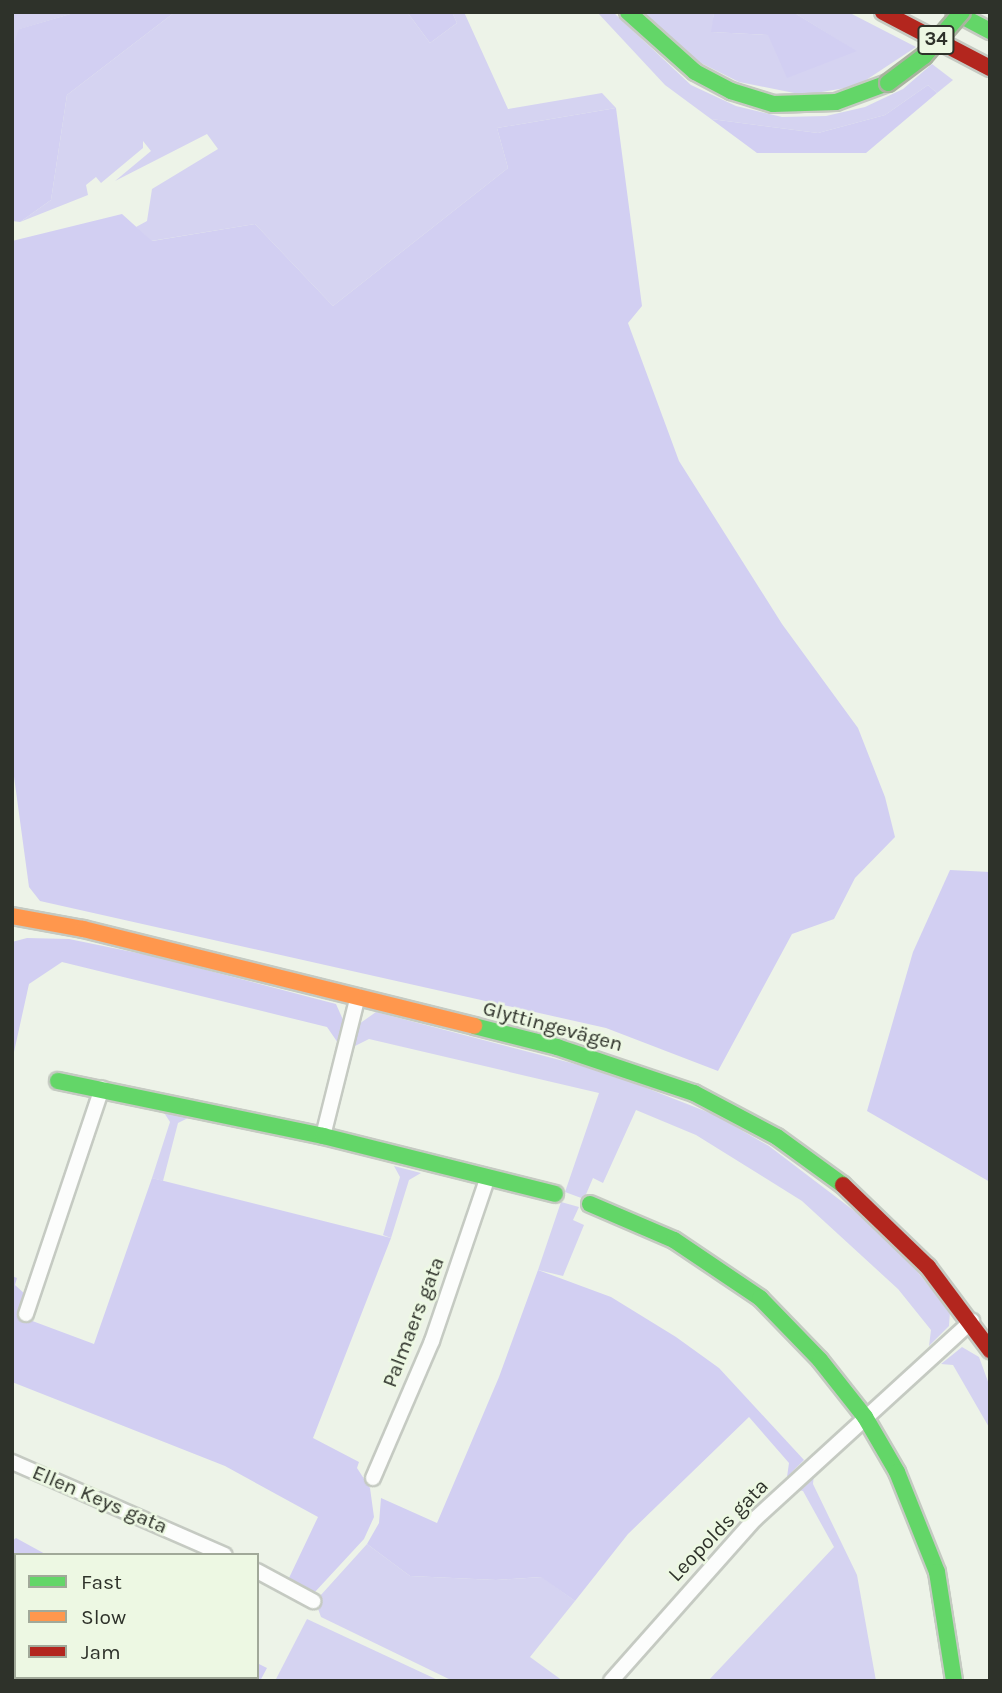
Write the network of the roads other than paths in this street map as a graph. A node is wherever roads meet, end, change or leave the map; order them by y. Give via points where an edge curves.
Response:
1 (628, 12) edge
2 (883, 12) edge
3 (954, 12) edge
4 (962, 12) edge
5 (990, 31) edge
6 (990, 68) edge
7 (12, 916) edge
8 (358, 996) junction
9 (58, 1081) dead end
10 (102, 1088) junction
11 (323, 1136) junction
12 (487, 1179) junction
13 (555, 1194) dead end
14 (590, 1204) dead end
15 (26, 1314) dead end
16 (972, 1321) junction
17 (990, 1350) edge
18 (865, 1418) junction
19 (12, 1462) edge
20 (373, 1478) dead end
21 (220, 1553) edge
22 (259, 1572) edge
23 (313, 1601) dead end
24 (611, 1681) edge
25 (954, 1681) edge

1 - 4 main road, bridge via 695,72 731,91 773,104 836,102 888,83 924,56
2 - 6 main road, 34
3 - 5 main road, 34
7 - 8 main road, Glyttingevägen
8 - 11 street
8 - 16 main road, Glyttingevägen via 648,1074 739,1115 848,1188 928,1267
9 - 10 main road
10 - 11 main road
10 - 15 street
11 - 12 main road
12 - 13 main road
12 - 20 street, Palmaers gata via 432,1341
14 - 18 main road via 674,1240 760,1298 820,1360
16 - 17 main road, Glyttingevägen
16 - 18 street, Leopolds gata
18 - 24 street, Leopolds gata via 728,1547
18 - 25 main road via 897,1472 937,1572
19 - 21 street, Ellen Keys gata
22 - 23 street

